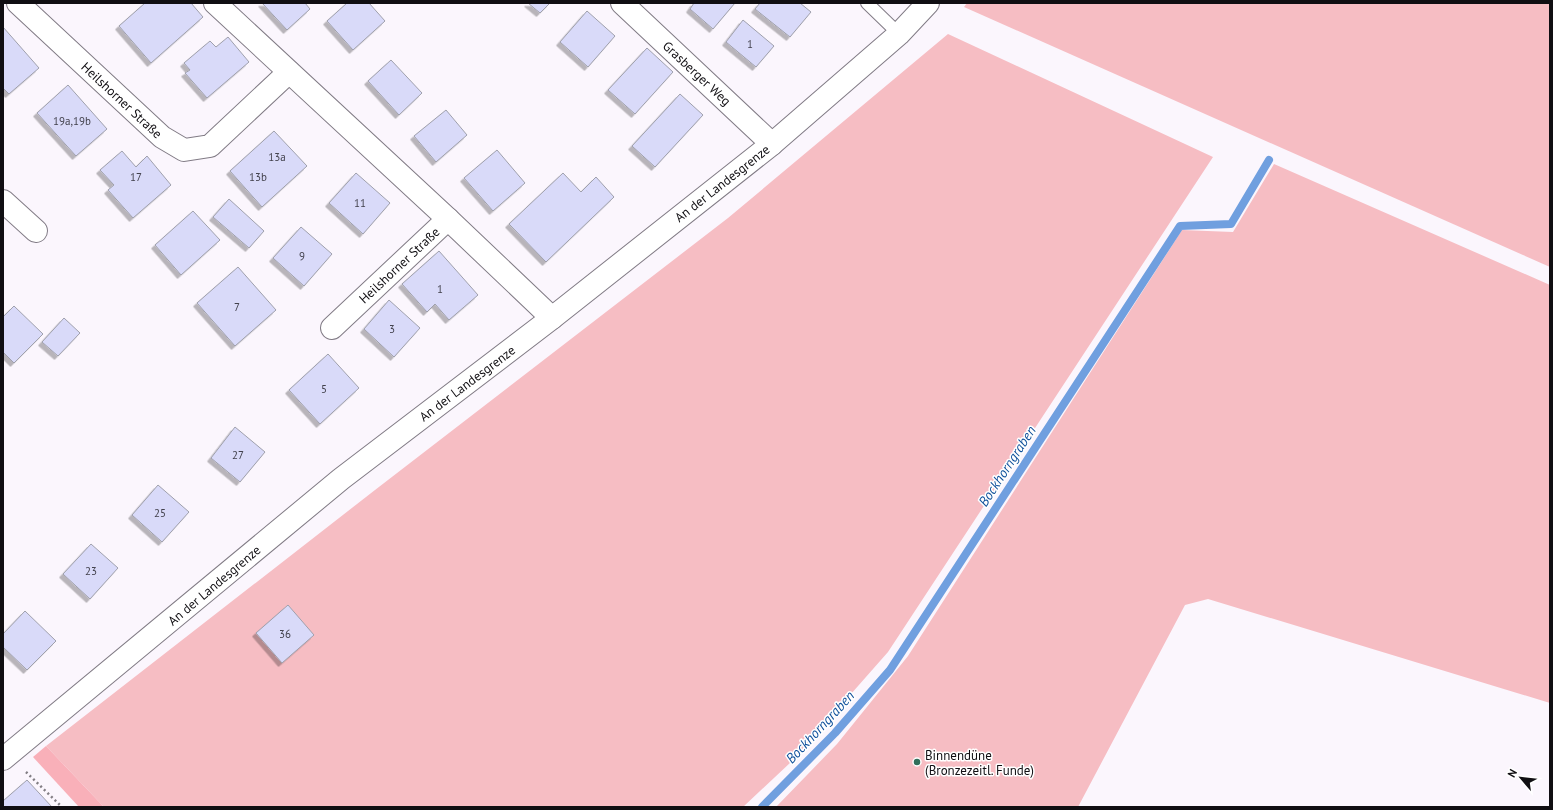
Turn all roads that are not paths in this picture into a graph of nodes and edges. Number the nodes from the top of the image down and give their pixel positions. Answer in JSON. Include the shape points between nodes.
{"nodes":[{"id":1,"x":18,"y":3,"type":"edge"},
{"id":2,"x":215,"y":3,"type":"edge"},
{"id":3,"x":622,"y":3,"type":"edge"},
{"id":4,"x":866,"y":3,"type":"edge"},
{"id":5,"x":928,"y":3,"type":"edge"},
{"id":6,"x":899,"y":34,"type":"junction"},
{"id":7,"x":289,"y":72,"type":"junction"},
{"id":8,"x":772,"y":144,"type":"junction"},
{"id":9,"x":3,"y":200,"type":"edge"},
{"id":10,"x":448,"y":219,"type":"junction"},
{"id":11,"x":36,"y":231,"type":"dead end"},
{"id":12,"x":552,"y":318,"type":"junction"},
{"id":13,"x":332,"y":328,"type":"dead end"},
{"id":14,"x":6,"y":757,"type":"edge"}],
"edges":[{"from":1,"to":7,"type":"street","name":"Heilshorner Straße","via":[[162,137],[184,150],[210,146]]},
{"from":2,"to":7,"type":"street","name":"Heilshorner Straße"},
{"from":3,"to":8,"type":"street","name":"Grasberger Weg"},
{"from":4,"to":6,"type":"lane"},
{"from":5,"to":6,"type":"street","name":"An der Landesgrenze"},
{"from":6,"to":8,"type":"street","name":"An der Landesgrenze"},
{"from":7,"to":10,"type":"street","name":"Heilshorner Straße"},
{"from":8,"to":12,"type":"street","name":"An der Landesgrenze"},
{"from":9,"to":11,"type":"street"},
{"from":10,"to":12,"type":"street","name":"Heilshorner Straße"},
{"from":10,"to":13,"type":"street","name":"Heilshorner Straße"},
{"from":12,"to":14,"type":"street","name":"An der Landesgrenze","via":[[341,479]]}]}
